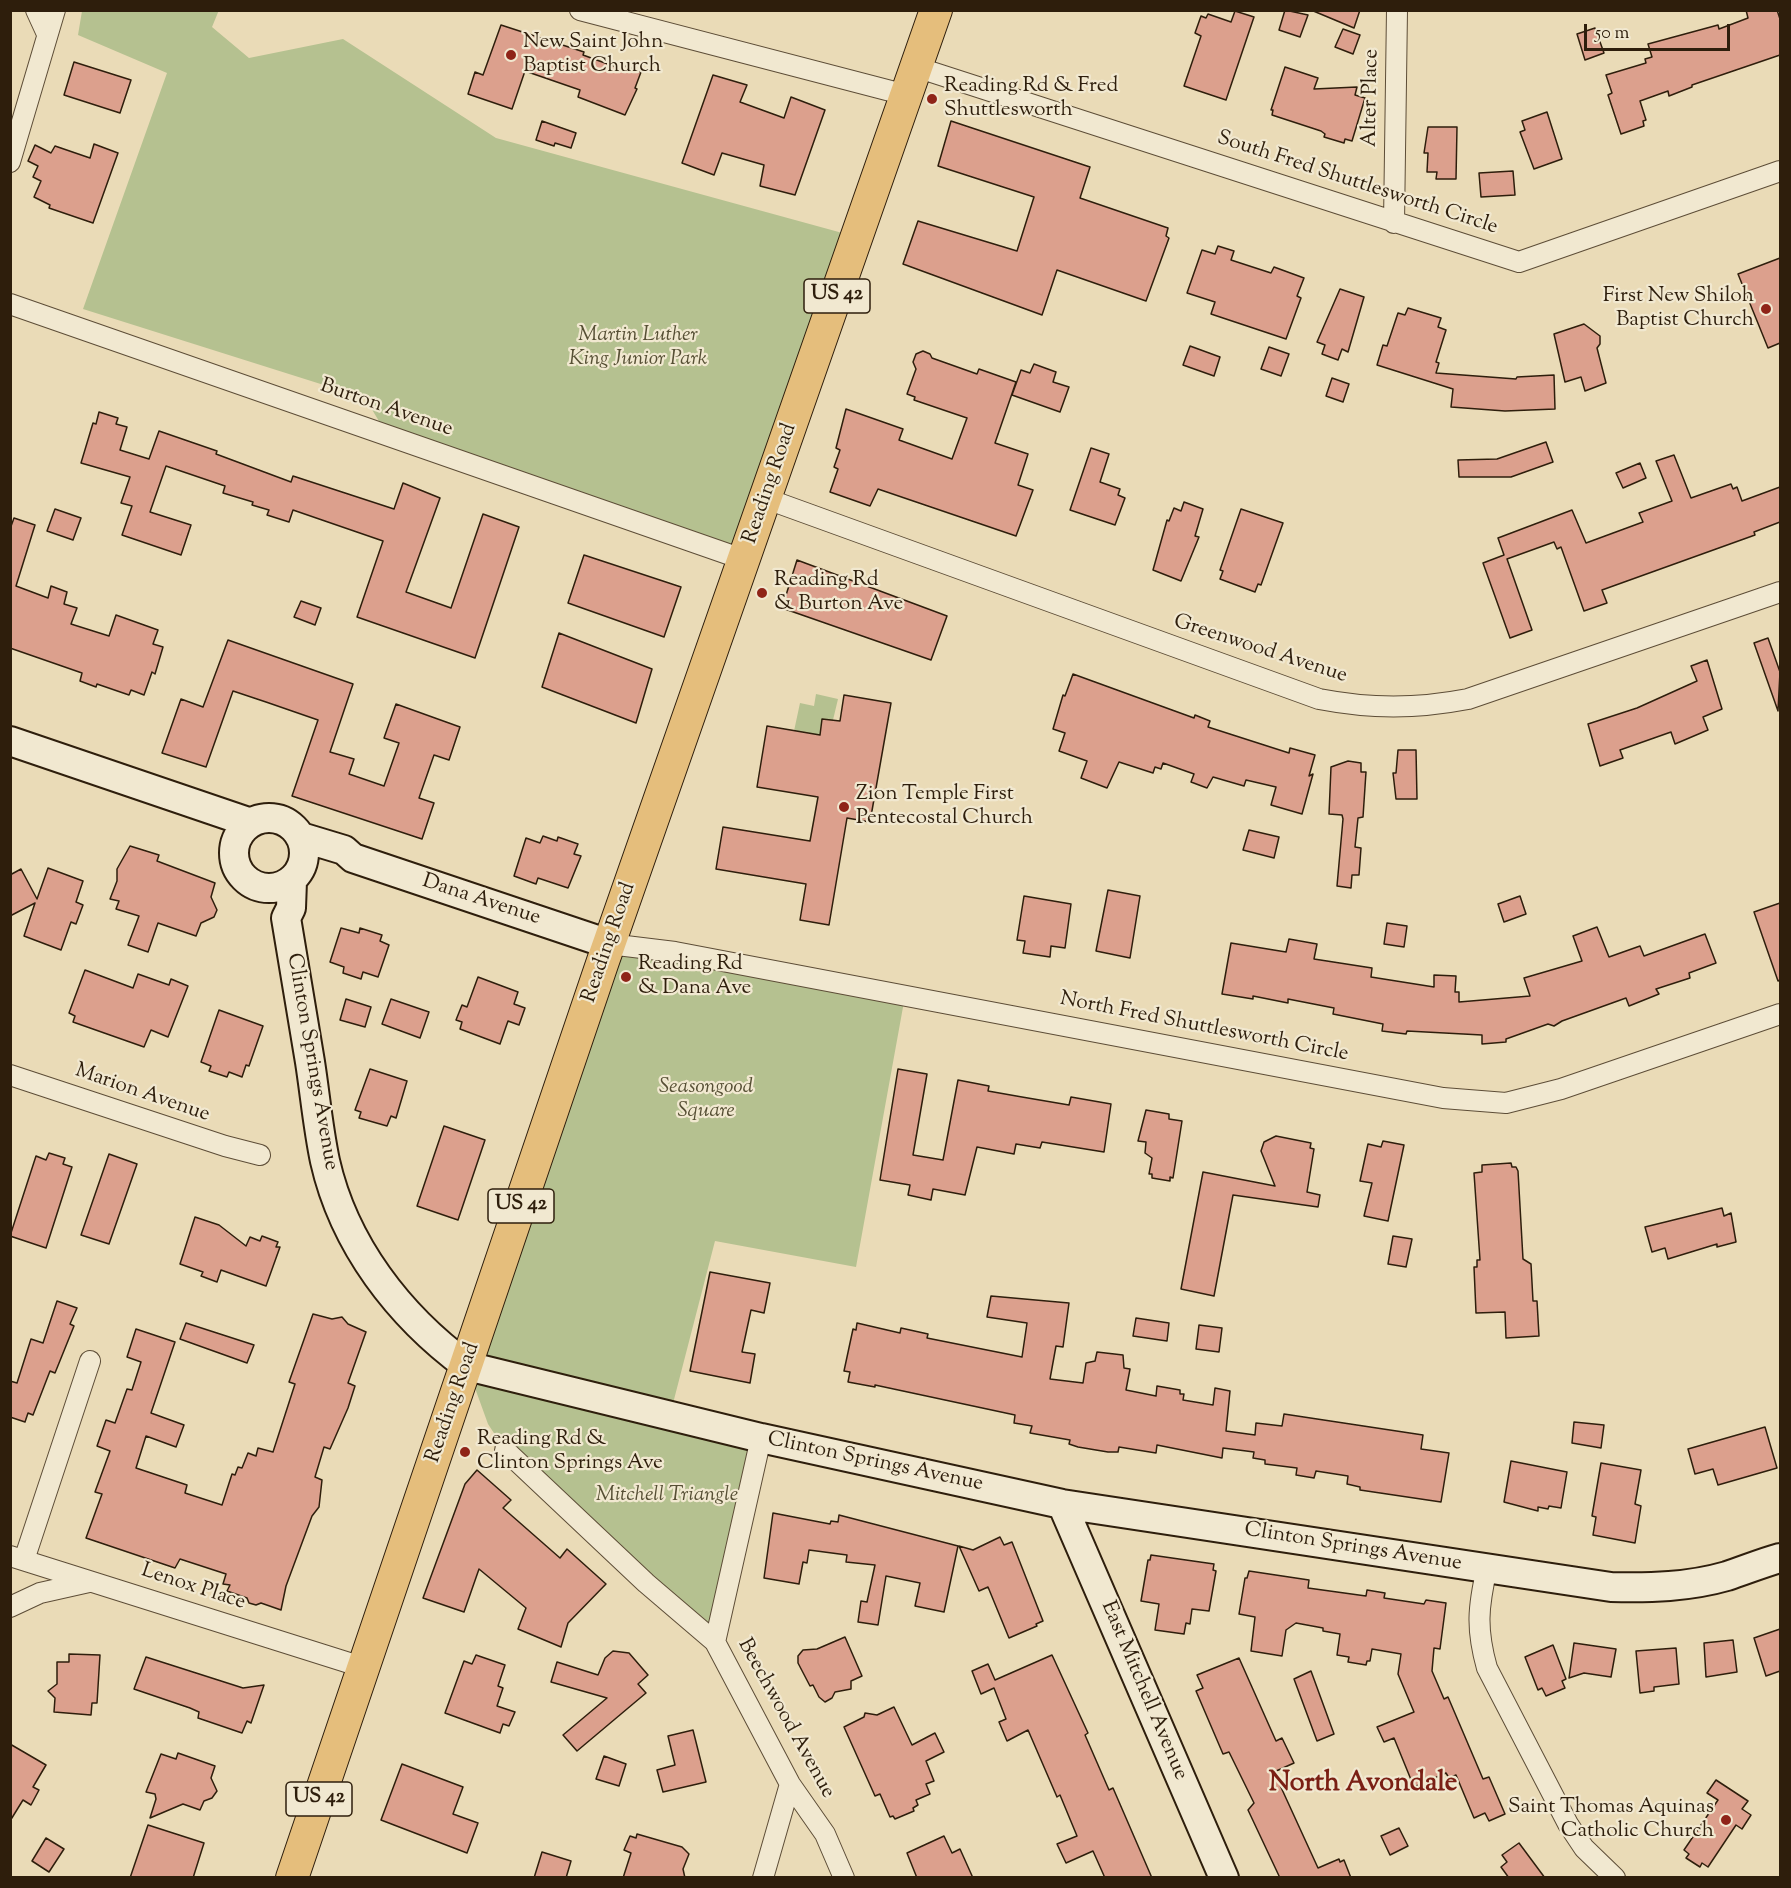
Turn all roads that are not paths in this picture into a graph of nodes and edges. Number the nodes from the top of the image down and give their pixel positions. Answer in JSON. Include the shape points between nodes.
{"nodes":[{"id":1,"x":36,"y":10,"type":"edge"},
{"id":2,"x":55,"y":10,"type":"edge"},
{"id":3,"x":580,"y":10,"type":"edge"},
{"id":4,"x":936,"y":10,"type":"edge"},
{"id":5,"x":1397,"y":10,"type":"edge"},
{"id":6,"x":47,"y":34,"type":"junction"},
{"id":7,"x":911,"y":81,"type":"junction"},
{"id":8,"x":10,"y":162,"type":"edge"},
{"id":9,"x":1780,"y":171,"type":"edge"},
{"id":10,"x":1394,"y":223,"type":"junction"},
{"id":11,"x":10,"y":304,"type":"edge"},
{"id":12,"x":766,"y":499,"type":"junction"},
{"id":13,"x":745,"y":560,"type":"junction"},
{"id":14,"x":1780,"y":592,"type":"edge"},
{"id":15,"x":10,"y":741,"type":"edge"},
{"id":16,"x":208,"y":808,"type":"junction"},
{"id":17,"x":251,"y":823,"type":"junction"},
{"id":18,"x":301,"y":837,"type":"junction"},
{"id":19,"x":234,"y":848,"type":"junction"},
{"id":20,"x":353,"y":858,"type":"junction"},
{"id":21,"x":297,"y":874,"type":"junction"},
{"id":22,"x":264,"y":888,"type":"junction"},
{"id":23,"x":286,"y":918,"type":"junction"},
{"id":24,"x":609,"y":944,"type":"junction"},
{"id":25,"x":1780,"y":1014,"type":"edge"},
{"id":26,"x":10,"y":1075,"type":"edge"},
{"id":27,"x":260,"y":1155,"type":"dead end"},
{"id":28,"x":90,"y":1361,"type":"dead end"},
{"id":29,"x":467,"y":1366,"type":"junction"},
{"id":30,"x":761,"y":1438,"type":"junction"},
{"id":31,"x":505,"y":1450,"type":"dead end"},
{"id":32,"x":1062,"y":1504,"type":"junction"},
{"id":33,"x":17,"y":1558,"type":"edge"},
{"id":34,"x":1780,"y":1558,"type":"edge"},
{"id":35,"x":1487,"y":1568,"type":"junction"},
{"id":36,"x":92,"y":1581,"type":"junction"},
{"id":37,"x":10,"y":1607,"type":"edge"},
{"id":38,"x":715,"y":1642,"type":"junction"},
{"id":39,"x":362,"y":1667,"type":"junction"},
{"id":40,"x":790,"y":1784,"type":"junction"},
{"id":41,"x":292,"y":1878,"type":"edge"},
{"id":42,"x":763,"y":1878,"type":"edge"},
{"id":43,"x":844,"y":1878,"type":"edge"},
{"id":44,"x":1224,"y":1878,"type":"edge"},
{"id":45,"x":1614,"y":1878,"type":"edge"}],
"edges":[{"from":1,"to":6,"type":"street"},
{"from":2,"to":6,"type":"street"},
{"from":3,"to":7,"type":"street","name":"South Fred Shuttlesworth Circle"},
{"from":4,"to":7,"type":"main road","name":"Reading Road","number":"US 42"},
{"from":5,"to":10,"type":"street","name":"Alter Place"},
{"from":6,"to":8,"type":"street"},
{"from":7,"to":10,"type":"street","name":"South Fred Shuttlesworth Circle"},
{"from":7,"to":12,"type":"main road","name":"Reading Road","number":"US 42"},
{"from":9,"to":10,"type":"street","name":"South Fred Shuttlesworth Circle","via":[[1519,262]]},
{"from":11,"to":13,"type":"street","name":"Burton Avenue"},
{"from":12,"to":13,"type":"main road","name":"Reading Road","number":"US 42"},
{"from":12,"to":14,"type":"street","name":"Greenwood Avenue","via":[[1319,699],[1363,707],[1433,706],[1468,699]]},
{"from":13,"to":24,"type":"main road","name":"Reading Road","number":"US 42"},
{"from":15,"to":16,"type":"street"},
{"from":16,"to":17,"type":"street"},
{"from":16,"to":19,"type":"street"},
{"from":17,"to":18,"type":"street","via":[[274,818],[285,821]]},
{"from":17,"to":19,"type":"street","via":[[237,838]]},
{"from":18,"to":20,"type":"street","name":"Dana Avenue","via":[[344,850]]},
{"from":18,"to":21,"type":"street","via":[[304,847]]},
{"from":19,"to":22,"type":"street","via":[[234,859],[244,879]]},
{"from":20,"to":21,"type":"street","name":"Dana Avenue"},
{"from":20,"to":24,"type":"street","name":"Dana Avenue"},
{"from":21,"to":22,"type":"street","via":[[284,886]]},
{"from":21,"to":23,"type":"street","name":"Clinton Springs Avenue"},
{"from":22,"to":23,"type":"street","name":"Clinton Springs Avenue"},
{"from":23,"to":29,"type":"street","name":"Clinton Springs Avenue","via":[[325,1161],[339,1204],[359,1245],[401,1307],[432,1341]]},
{"from":24,"to":25,"type":"street","name":"North Fred Shuttlesworth Circle","via":[[686,954],[1443,1098],[1506,1102],[1561,1089]]},
{"from":24,"to":29,"type":"main road","name":"Reading Road","number":"US 42"},
{"from":26,"to":27,"type":"street","name":"Marion Avenue"},
{"from":28,"to":33,"type":"street"},
{"from":29,"to":30,"type":"street","name":"Clinton Springs Avenue"},
{"from":29,"to":39,"type":"main road","name":"Reading Road","number":"US 42"},
{"from":30,"to":32,"type":"street","name":"Clinton Springs Avenue"},
{"from":30,"to":38,"type":"street","name":"Beechwood Avenue"},
{"from":31,"to":38,"type":"street","via":[[646,1583]]},
{"from":32,"to":35,"type":"street","name":"Clinton Springs Avenue"},
{"from":32,"to":44,"type":"street","name":"East Mitchell Avenue"},
{"from":33,"to":36,"type":"street","name":"Lenox Place"},
{"from":34,"to":35,"type":"street","name":"Clinton Springs Avenue","via":[[1726,1576],[1647,1588],[1611,1587]]},
{"from":35,"to":45,"type":"street","via":[[1478,1621],[1487,1668],[1568,1824],[1584,1848]]},
{"from":36,"to":37,"type":"street","via":[[40,1593]]},
{"from":36,"to":39,"type":"street","name":"Lenox Place"},
{"from":38,"to":40,"type":"street","name":"Beechwood Avenue"},
{"from":39,"to":41,"type":"main road","name":"Reading Road","number":"US 42"},
{"from":40,"to":42,"type":"street"},
{"from":40,"to":43,"type":"street","name":"Beechwood Avenue","via":[[825,1834]]}]}
